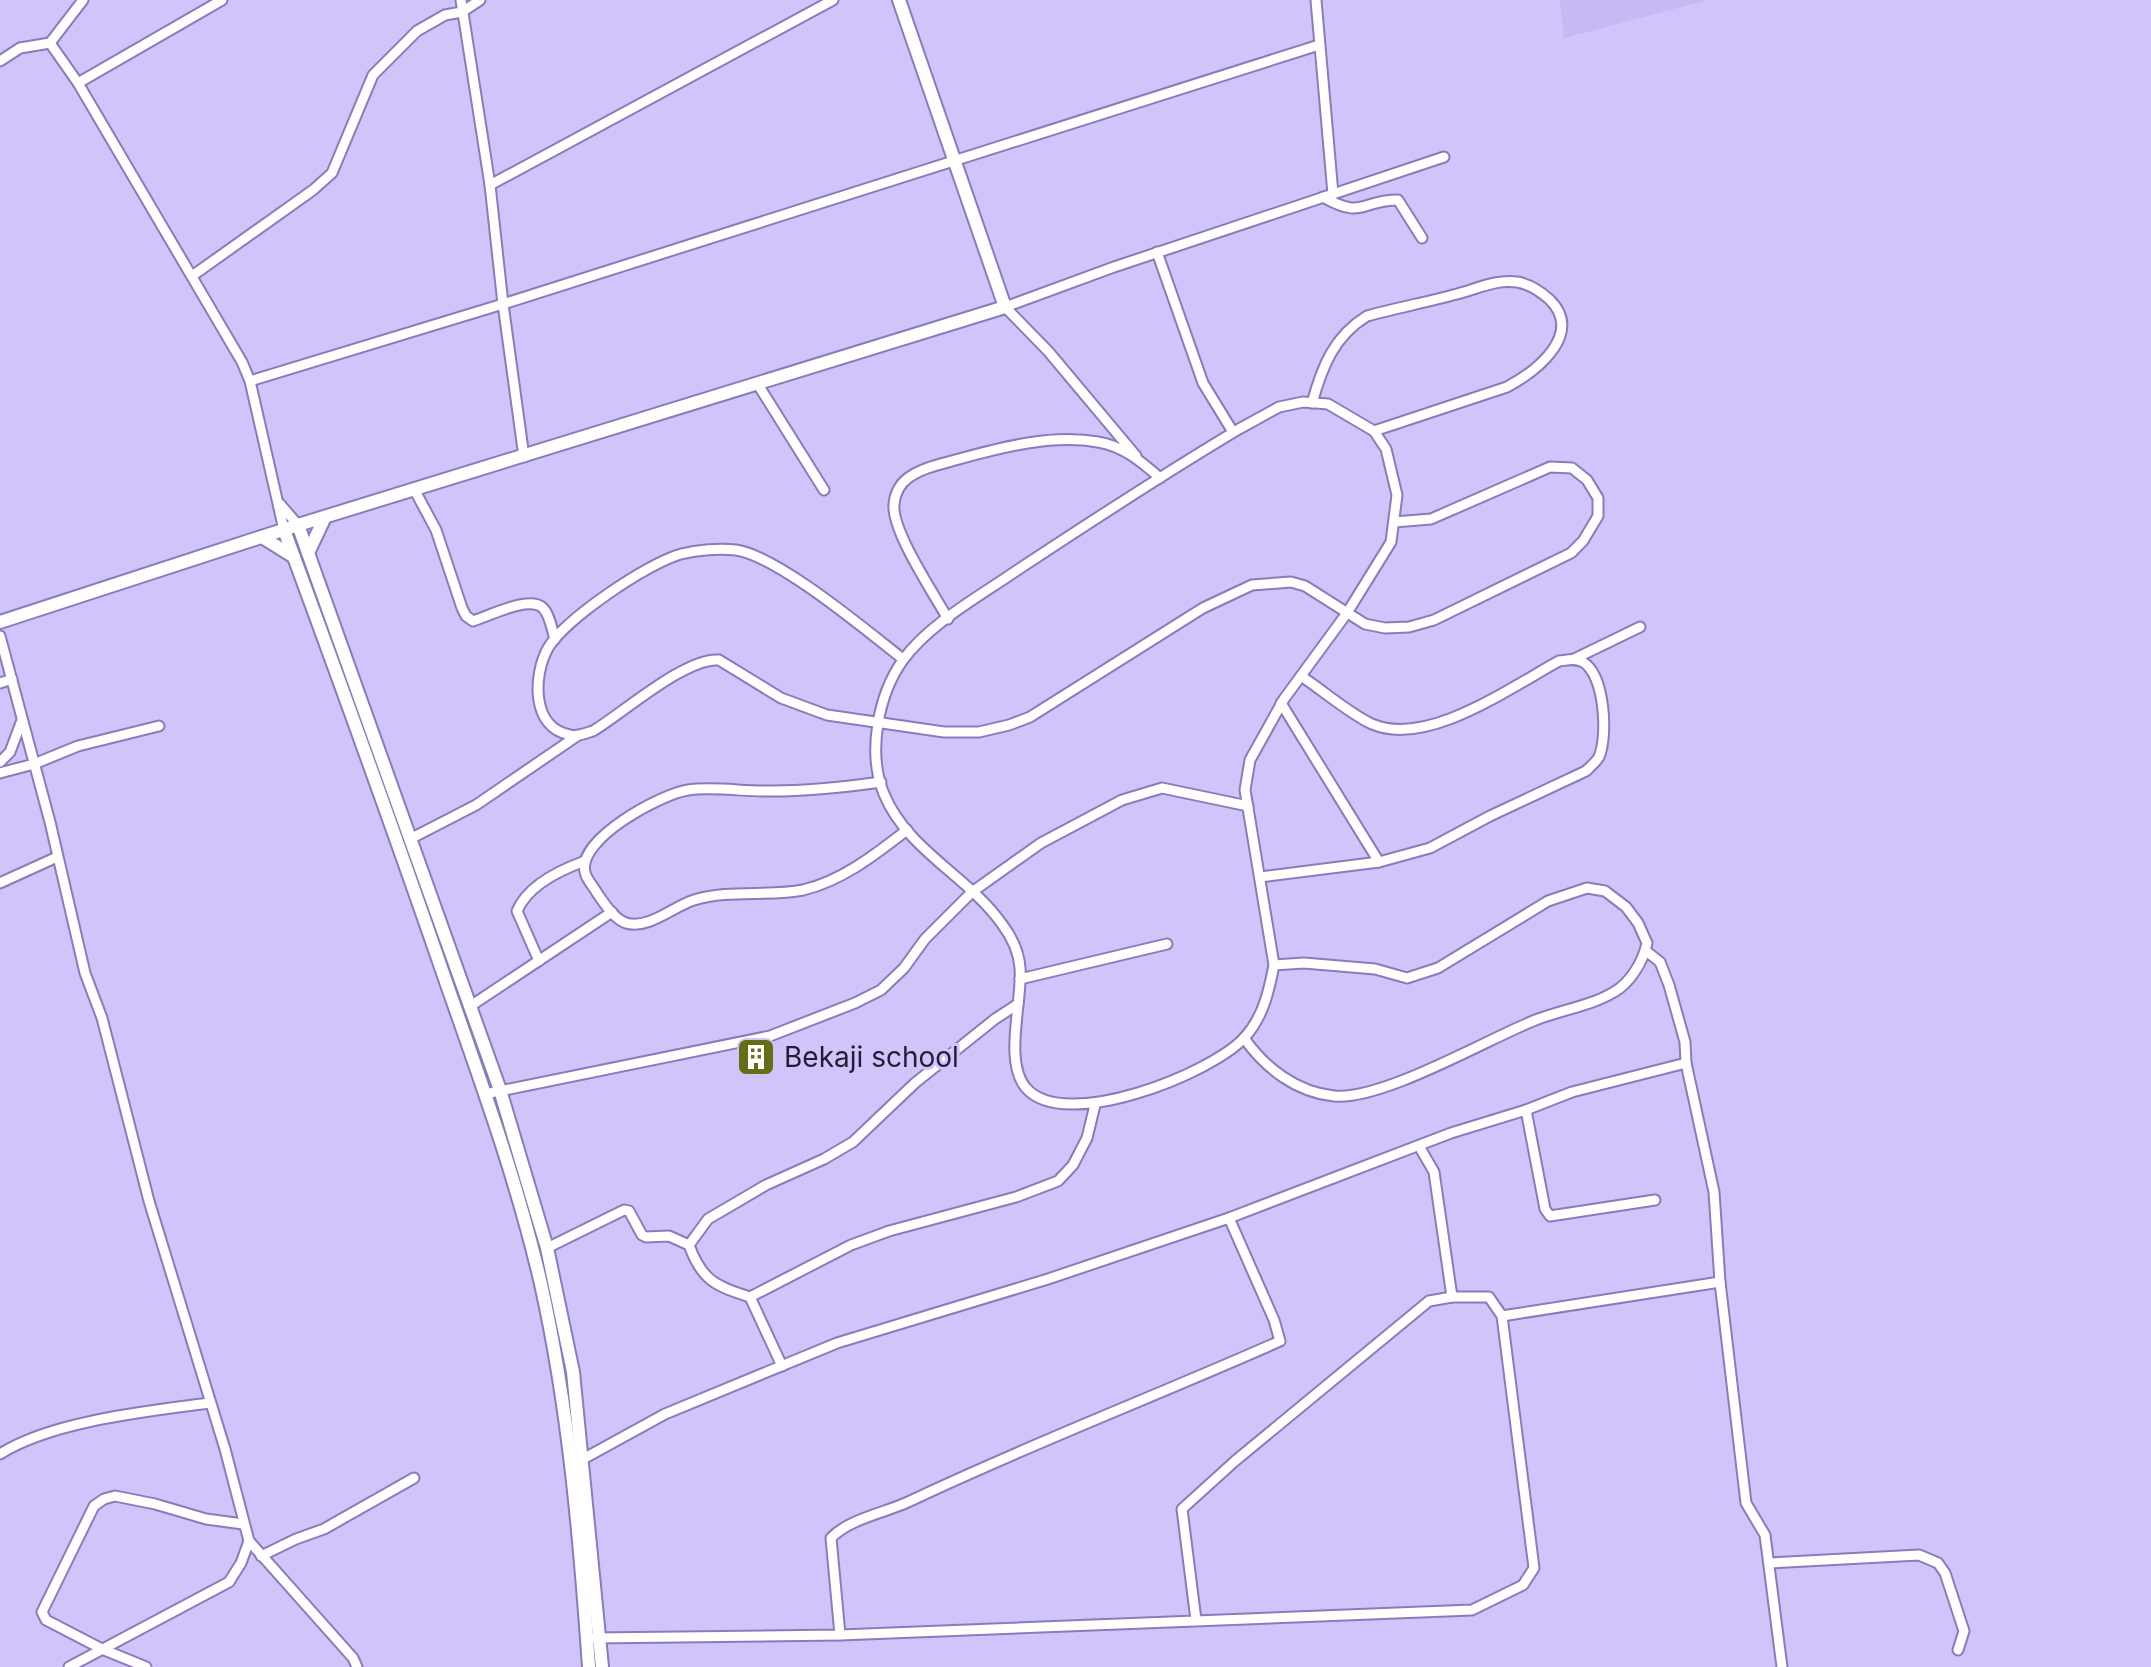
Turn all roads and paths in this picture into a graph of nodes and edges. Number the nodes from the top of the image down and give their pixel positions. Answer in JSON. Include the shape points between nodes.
{"nodes":[{"id":1,"x":83,"y":0,"type":"edge"},
{"id":2,"x":222,"y":0,"type":"edge"},
{"id":3,"x":461,"y":0,"type":"edge"},
{"id":4,"x":480,"y":0,"type":"edge"},
{"id":5,"x":833,"y":0,"type":"edge"},
{"id":6,"x":899,"y":0,"type":"edge"},
{"id":7,"x":1316,"y":0,"type":"edge"},
{"id":8,"x":462,"y":12,"type":"junction"},
{"id":9,"x":50,"y":43,"type":"junction"},
{"id":10,"x":1319,"y":45,"type":"junction"},
{"id":11,"x":0,"y":61,"type":"edge"},
{"id":12,"x":78,"y":83,"type":"junction"},
{"id":13,"x":1444,"y":157,"type":"dead end"},
{"id":14,"x":955,"y":162,"type":"junction"},
{"id":15,"x":490,"y":185,"type":"junction"},
{"id":16,"x":1333,"y":194,"type":"junction"},
{"id":17,"x":1323,"y":197,"type":"junction"},
{"id":18,"x":1422,"y":238,"type":"dead end"},
{"id":19,"x":1157,"y":252,"type":"junction"},
{"id":20,"x":192,"y":276,"type":"junction"},
{"id":21,"x":503,"y":304,"type":"junction"},
{"id":22,"x":1005,"y":307,"type":"junction"},
{"id":23,"x":250,"y":381,"type":"junction"},
{"id":24,"x":757,"y":383,"type":"junction"},
{"id":25,"x":1312,"y":403,"type":"junction"},
{"id":26,"x":1374,"y":431,"type":"junction"},
{"id":27,"x":1233,"y":432,"type":"junction"},
{"id":28,"x":1136,"y":456,"type":"junction"},
{"id":29,"x":524,"y":457,"type":"junction"},
{"id":30,"x":1160,"y":478,"type":"junction"},
{"id":31,"x":414,"y":489,"type":"junction"},
{"id":32,"x":824,"y":490,"type":"dead end"},
{"id":33,"x":278,"y":501,"type":"junction"},
{"id":34,"x":325,"y":517,"type":"junction"},
{"id":35,"x":1394,"y":522,"type":"junction"},
{"id":36,"x":298,"y":525,"type":"junction"},
{"id":37,"x":284,"y":530,"type":"junction"},
{"id":38,"x":262,"y":537,"type":"junction"},
{"id":39,"x":308,"y":553,"type":"junction"},
{"id":40,"x":294,"y":557,"type":"junction"},
{"id":41,"x":1347,"y":613,"type":"junction"},
{"id":42,"x":948,"y":619,"type":"junction"},
{"id":43,"x":0,"y":622,"type":"edge"},
{"id":44,"x":1640,"y":627,"type":"dead end"},
{"id":45,"x":0,"y":636,"type":"edge"},
{"id":46,"x":555,"y":639,"type":"junction"},
{"id":47,"x":903,"y":659,"type":"junction"},
{"id":48,"x":1574,"y":659,"type":"junction"},
{"id":49,"x":1301,"y":676,"type":"junction"},
{"id":50,"x":12,"y":679,"type":"junction"},
{"id":51,"x":0,"y":683,"type":"edge"},
{"id":52,"x":1281,"y":703,"type":"junction"},
{"id":53,"x":22,"y":720,"type":"junction"},
{"id":54,"x":878,"y":723,"type":"junction"},
{"id":55,"x":159,"y":726,"type":"dead end"},
{"id":56,"x":577,"y":735,"type":"junction"},
{"id":57,"x":0,"y":762,"type":"edge"},
{"id":58,"x":34,"y":764,"type":"junction"},
{"id":59,"x":379,"y":771,"type":"junction"},
{"id":60,"x":0,"y":773,"type":"edge"},
{"id":61,"x":881,"y":782,"type":"junction"},
{"id":62,"x":1248,"y":806,"type":"junction"},
{"id":63,"x":907,"y":830,"type":"junction"},
{"id":64,"x":410,"y":839,"type":"junction"},
{"id":65,"x":57,"y":857,"type":"junction"},
{"id":66,"x":585,"y":861,"type":"junction"},
{"id":67,"x":1379,"y":862,"type":"junction"},
{"id":68,"x":1260,"y":877,"type":"junction"},
{"id":69,"x":0,"y":883,"type":"edge"},
{"id":70,"x":972,"y":892,"type":"junction"},
{"id":71,"x":612,"y":912,"type":"junction"},
{"id":72,"x":1167,"y":944,"type":"dead end"},
{"id":73,"x":1646,"y":951,"type":"junction"},
{"id":74,"x":539,"y":961,"type":"junction"},
{"id":75,"x":1274,"y":965,"type":"junction"},
{"id":76,"x":1020,"y":979,"type":"junction"},
{"id":77,"x":1018,"y":1004,"type":"junction"},
{"id":78,"x":469,"y":1007,"type":"junction"},
{"id":79,"x":1244,"y":1038,"type":"junction"},
{"id":80,"x":1686,"y":1063,"type":"junction"},
{"id":81,"x":500,"y":1090,"type":"junction"},
{"id":82,"x":485,"y":1094,"type":"junction"},
{"id":83,"x":1095,"y":1105,"type":"junction"},
{"id":84,"x":1526,"y":1110,"type":"junction"},
{"id":85,"x":1419,"y":1146,"type":"junction"},
{"id":86,"x":1655,"y":1200,"type":"dead end"},
{"id":87,"x":1229,"y":1218,"type":"junction"},
{"id":88,"x":689,"y":1245,"type":"junction"},
{"id":89,"x":547,"y":1248,"type":"junction"},
{"id":90,"x":1720,"y":1282,"type":"junction"},
{"id":91,"x":750,"y":1297,"type":"junction"},
{"id":92,"x":1452,"y":1297,"type":"junction"},
{"id":93,"x":1502,"y":1316,"type":"junction"},
{"id":94,"x":782,"y":1366,"type":"junction"},
{"id":95,"x":209,"y":1403,"type":"junction"},
{"id":96,"x":0,"y":1454,"type":"edge"},
{"id":97,"x":583,"y":1459,"type":"junction"},
{"id":98,"x":414,"y":1478,"type":"dead end"},
{"id":99,"x":243,"y":1524,"type":"junction"},
{"id":100,"x":249,"y":1541,"type":"junction"},
{"id":101,"x":261,"y":1556,"type":"junction"},
{"id":102,"x":1769,"y":1563,"type":"junction"},
{"id":103,"x":1196,"y":1620,"type":"junction"},
{"id":104,"x":840,"y":1635,"type":"junction"},
{"id":105,"x":594,"y":1638,"type":"junction"},
{"id":106,"x":102,"y":1649,"type":"junction"},
{"id":107,"x":1958,"y":1650,"type":"dead end"},
{"id":108,"x":69,"y":1667,"type":"edge"},
{"id":109,"x":146,"y":1667,"type":"edge"},
{"id":110,"x":357,"y":1667,"type":"edge"},
{"id":111,"x":589,"y":1667,"type":"edge"},
{"id":112,"x":602,"y":1667,"type":"edge"},
{"id":113,"x":1782,"y":1667,"type":"edge"}],
"edges":[{"from":1,"to":9,"type":"street"},
{"from":2,"to":12,"type":"street"},
{"from":3,"to":8,"type":"street"},
{"from":4,"to":8,"type":"street"},
{"from":5,"to":15,"type":"street"},
{"from":6,"to":14,"type":"main road"},
{"from":7,"to":10,"type":"street"},
{"from":8,"to":15,"type":"street"},
{"from":8,"to":20,"type":"street","via":[[417,31],[373,75],[332,173]]},
{"from":9,"to":11,"type":"street","via":[[20,48]]},
{"from":9,"to":12,"type":"street"},
{"from":10,"to":14,"type":"street"},
{"from":10,"to":16,"type":"street"},
{"from":12,"to":20,"type":"street"},
{"from":13,"to":16,"type":"street"},
{"from":14,"to":21,"type":"street"},
{"from":14,"to":22,"type":"main road"},
{"from":15,"to":21,"type":"street"},
{"from":16,"to":17,"type":"street"},
{"from":17,"to":18,"type":"street","via":[[1357,209],[1398,200]]},
{"from":17,"to":19,"type":"street"},
{"from":19,"to":22,"type":"street"},
{"from":19,"to":27,"type":"street","via":[[1203,383]]},
{"from":20,"to":23,"type":"street"},
{"from":21,"to":23,"type":"street"},
{"from":21,"to":29,"type":"street"},
{"from":22,"to":24,"type":"main road"},
{"from":22,"to":28,"type":"street"},
{"from":23,"to":33,"type":"street"},
{"from":24,"to":29,"type":"main road"},
{"from":24,"to":32,"type":"street"},
{"from":25,"to":26,"type":"street","via":[[1328,404]]},
{"from":25,"to":26,"type":"street","via":[[1321,368],[1336,344],[1367,316],[1497,282],[1519,282],[1556,306],[1563,323],[1559,341],[1526,377]]},
{"from":25,"to":27,"type":"street","via":[[1279,407]]},
{"from":26,"to":35,"type":"street","via":[[1393,469]]},
{"from":27,"to":30,"type":"street"},
{"from":28,"to":30,"type":"street"},
{"from":28,"to":42,"type":"street","via":[[1099,442],[1057,440],[1008,446],[923,469],[905,480],[893,507],[898,527]]},
{"from":29,"to":31,"type":"main road"},
{"from":30,"to":42,"type":"street"},
{"from":31,"to":34,"type":"main road"},
{"from":31,"to":46,"type":"street","via":[[436,530],[469,619],[526,603],[537,605],[547,615]]},
{"from":33,"to":36,"type":"street"},
{"from":33,"to":37,"type":"street"},
{"from":34,"to":36,"type":"main road"},
{"from":34,"to":39,"type":"main road"},
{"from":35,"to":41,"type":"street","via":[[1391,542]]},
{"from":35,"to":41,"type":"street","via":[[1431,519],[1550,467],[1572,468],[1598,498],[1598,516],[1571,553],[1434,620],[1385,628]]},
{"from":36,"to":37,"type":"main road"},
{"from":36,"to":39,"type":"main road"},
{"from":37,"to":38,"type":"main road"},
{"from":37,"to":40,"type":"main road"},
{"from":38,"to":40,"type":"main road"},
{"from":38,"to":43,"type":"main road"},
{"from":39,"to":59,"type":"main road"},
{"from":40,"to":59,"type":"main road"},
{"from":41,"to":49,"type":"street"},
{"from":41,"to":54,"type":"street","via":[[1305,586],[1252,585],[1203,608],[1009,725],[944,732]]},
{"from":42,"to":47,"type":"street"},
{"from":44,"to":48,"type":"street"},
{"from":45,"to":50,"type":"street"},
{"from":46,"to":47,"type":"street","via":[[629,581],[679,555],[736,550],[787,574]]},
{"from":46,"to":56,"type":"street","via":[[539,667],[540,707],[557,730]]},
{"from":47,"to":54,"type":"street","via":[[887,687]]},
{"from":48,"to":49,"type":"street","via":[[1559,661],[1467,713],[1398,729],[1373,724]]},
{"from":48,"to":67,"type":"street","via":[[1586,664],[1597,680],[1603,713],[1598,759],[1586,771],[1430,848]]},
{"from":49,"to":52,"type":"street"},
{"from":50,"to":51,"type":"street"},
{"from":50,"to":53,"type":"street"},
{"from":52,"to":62,"type":"street","via":[[1250,760]]},
{"from":52,"to":67,"type":"street"},
{"from":53,"to":57,"type":"street","via":[[10,752]]},
{"from":53,"to":58,"type":"street"},
{"from":54,"to":56,"type":"street","via":[[801,707],[728,663],[710,659],[679,672],[593,731]]},
{"from":54,"to":61,"type":"street"},
{"from":55,"to":58,"type":"street","via":[[78,746]]},
{"from":56,"to":64,"type":"street","via":[[476,805]]},
{"from":58,"to":60,"type":"street"},
{"from":58,"to":65,"type":"street"},
{"from":59,"to":64,"type":"main road"},
{"from":59,"to":82,"type":"main road"},
{"from":61,"to":63,"type":"street"},
{"from":61,"to":66,"type":"street","via":[[774,791],[689,789],[656,800],[618,825],[593,844]]},
{"from":62,"to":68,"type":"street"},
{"from":62,"to":70,"type":"street","via":[[1162,788],[1147,790],[1041,843]]},
{"from":63,"to":70,"type":"street"},
{"from":63,"to":71,"type":"street","via":[[838,878],[802,890],[716,895],[648,922],[627,923]]},
{"from":64,"to":78,"type":"main road"},
{"from":65,"to":69,"type":"street"},
{"from":65,"to":95,"type":"street","via":[[85,973]]},
{"from":66,"to":71,"type":"street","via":[[585,872]]},
{"from":66,"to":74,"type":"street","via":[[552,876],[519,906]]},
{"from":67,"to":68,"type":"street"},
{"from":68,"to":75,"type":"street"},
{"from":70,"to":76,"type":"street","via":[[1001,922],[1017,949]]},
{"from":70,"to":81,"type":"street","via":[[881,990],[823,1018],[770,1036]]},
{"from":71,"to":74,"type":"street"},
{"from":72,"to":76,"type":"street"},
{"from":73,"to":75,"type":"street","via":[[1646,938],[1626,907],[1605,891],[1587,888],[1548,901],[1438,968],[1407,978],[1375,969]]},
{"from":73,"to":79,"type":"street","via":[[1631,979],[1614,992],[1354,1096],[1334,1096],[1285,1079],[1258,1058]]},
{"from":73,"to":80,"type":"street","via":[[1660,962],[1669,985]]},
{"from":74,"to":78,"type":"street"},
{"from":75,"to":79,"type":"street","via":[[1258,1018]]},
{"from":76,"to":77,"type":"street"},
{"from":77,"to":83,"type":"street","via":[[1015,1044],[1027,1089],[1048,1100]]},
{"from":77,"to":88,"type":"street","via":[[915,1083],[853,1142],[708,1219]]},
{"from":78,"to":81,"type":"main road"},
{"from":79,"to":83,"type":"street","via":[[1199,1070]]},
{"from":80,"to":84,"type":"street","via":[[1572,1092]]},
{"from":80,"to":90,"type":"street","via":[[1714,1192]]},
{"from":81,"to":82,"type":"street"},
{"from":81,"to":89,"type":"main road"},
{"from":82,"to":105,"type":"main road","via":[[541,1283],[559,1376]]},
{"from":83,"to":91,"type":"street","via":[[1087,1138],[1058,1181],[851,1245]]},
{"from":84,"to":85,"type":"street"},
{"from":84,"to":86,"type":"street","via":[[1550,1216]]},
{"from":85,"to":87,"type":"street"},
{"from":85,"to":92,"type":"street","via":[[1434,1172]]},
{"from":87,"to":94,"type":"street","via":[[837,1343]]},
{"from":87,"to":104,"type":"street","via":[[1280,1341],[839,1529],[831,1538]]},
{"from":88,"to":89,"type":"street","via":[[669,1236],[642,1235],[634,1215],[624,1210]]},
{"from":88,"to":91,"type":"street","via":[[707,1279]]},
{"from":89,"to":97,"type":"main road","via":[[573,1372]]},
{"from":90,"to":93,"type":"street"},
{"from":90,"to":102,"type":"street","via":[[1746,1503],[1765,1535]]},
{"from":91,"to":94,"type":"street"},
{"from":92,"to":93,"type":"street","via":[[1489,1297]]},
{"from":92,"to":103,"type":"street","via":[[1429,1301],[1182,1509]]},
{"from":93,"to":103,"type":"street","via":[[1534,1568],[1523,1585],[1472,1610]]},
{"from":94,"to":97,"type":"street","via":[[665,1414]]},
{"from":95,"to":96,"type":"street","via":[[88,1423]]},
{"from":95,"to":99,"type":"street"},
{"from":97,"to":105,"type":"main road"},
{"from":98,"to":101,"type":"street","via":[[324,1529]]},
{"from":99,"to":100,"type":"street"},
{"from":99,"to":106,"type":"street","via":[[115,1496],[94,1506],[42,1612],[46,1620]]},
{"from":100,"to":101,"type":"street"},
{"from":100,"to":106,"type":"street","via":[[229,1582]]},
{"from":101,"to":110,"type":"street"},
{"from":102,"to":107,"type":"street","via":[[1919,1555],[1938,1563],[1964,1631]]},
{"from":102,"to":113,"type":"street"},
{"from":103,"to":104,"type":"street"},
{"from":104,"to":105,"type":"street"},
{"from":105,"to":111,"type":"main road"},
{"from":105,"to":112,"type":"main road"},
{"from":106,"to":108,"type":"street"},
{"from":106,"to":109,"type":"street"}]}
